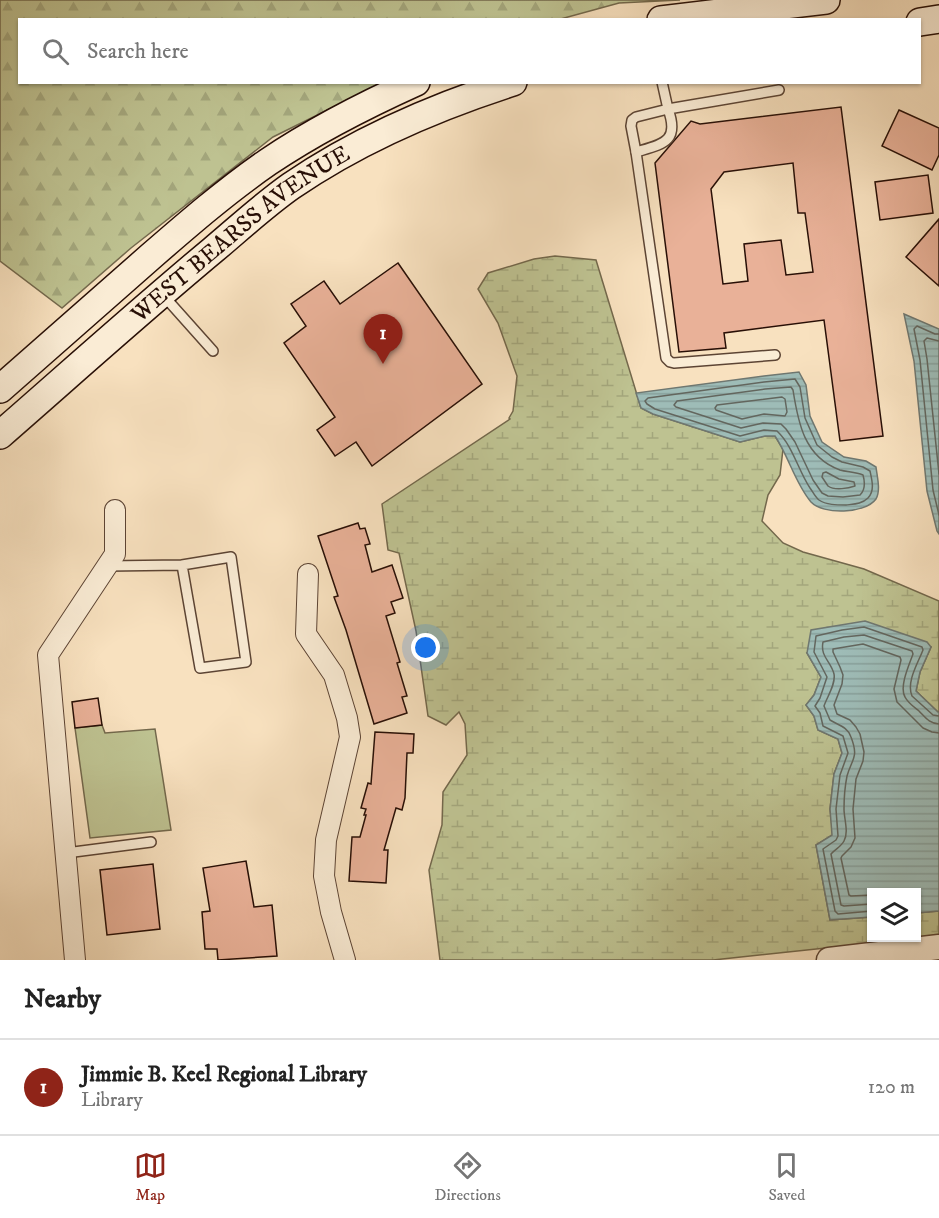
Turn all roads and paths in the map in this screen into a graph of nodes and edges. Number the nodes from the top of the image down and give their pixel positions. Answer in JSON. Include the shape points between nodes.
{"nodes":[{"id":1,"x":826,"y":0,"type":"edge"},
{"id":2,"x":678,"y":18,"type":"edge"},
{"id":3,"x":939,"y":19,"type":"edge"},
{"id":4,"x":921,"y":22,"type":"edge"},
{"id":5,"x":412,"y":84,"type":"edge"},
{"id":6,"x":507,"y":84,"type":"edge"},
{"id":7,"x":662,"y":84,"type":"edge"},
{"id":8,"x":779,"y":90,"type":"dead end"},
{"id":9,"x":668,"y":109,"type":"junction"},
{"id":10,"x":636,"y":152,"type":"junction"},
{"id":11,"x":269,"y":162,"type":"junction"},
{"id":12,"x":161,"y":293,"type":"junction"},
{"id":13,"x":213,"y":351,"type":"dead end"},
{"id":14,"x":775,"y":355,"type":"dead end"},
{"id":15,"x":0,"y":389,"type":"edge"},
{"id":16,"x":0,"y":435,"type":"edge"},
{"id":17,"x":115,"y":510,"type":"dead end"},
{"id":18,"x":182,"y":565,"type":"junction"},
{"id":19,"x":107,"y":566,"type":"junction"},
{"id":20,"x":308,"y":574,"type":"dead end"},
{"id":21,"x":151,"y":842,"type":"dead end"},
{"id":22,"x":66,"y":853,"type":"junction"},
{"id":23,"x":939,"y":947,"type":"edge"},
{"id":24,"x":75,"y":960,"type":"edge"},
{"id":25,"x":345,"y":960,"type":"edge"},
{"id":26,"x":829,"y":960,"type":"edge"}],
"edges":[{"from":1,"to":2,"type":"main road"},
{"from":3,"to":4,"type":"main road"},
{"from":5,"to":11,"type":"main road","name":"WEST BEARSS AVENUE","via":[[350,114]]},
{"from":6,"to":12,"type":"main road","name":"WEST BEARSS AVENUE","via":[[428,113],[321,167],[289,188]]},
{"from":7,"to":9,"type":"lane"},
{"from":8,"to":9,"type":"lane"},
{"from":9,"to":10,"type":"lane","via":[[673,123],[670,136],[657,147]]},
{"from":9,"to":10,"type":"lane","via":[[632,120]]},
{"from":10,"to":14,"type":"lane","via":[[666,358],[674,363]]},
{"from":11,"to":12,"type":"main road","via":[[256,184],[165,260]]},
{"from":11,"to":15,"type":"main road","name":"WEST BEARSS AVENUE","via":[[205,209]]},
{"from":12,"to":13,"type":"lane"},
{"from":12,"to":16,"type":"main road","name":"WEST BEARSS AVENUE"},
{"from":17,"to":19,"type":"street","via":[[115,555]]},
{"from":18,"to":18,"type":"lane","via":[[200,668],[246,663],[231,557]]},
{"from":18,"to":19,"type":"lane"},
{"from":19,"to":22,"type":"street","via":[[48,655]]},
{"from":20,"to":25,"type":"street","via":[[306,633],[334,675],[350,737],[326,840],[324,876]]},
{"from":21,"to":22,"type":"lane"},
{"from":22,"to":24,"type":"street"},
{"from":23,"to":26,"type":"street"}]}
